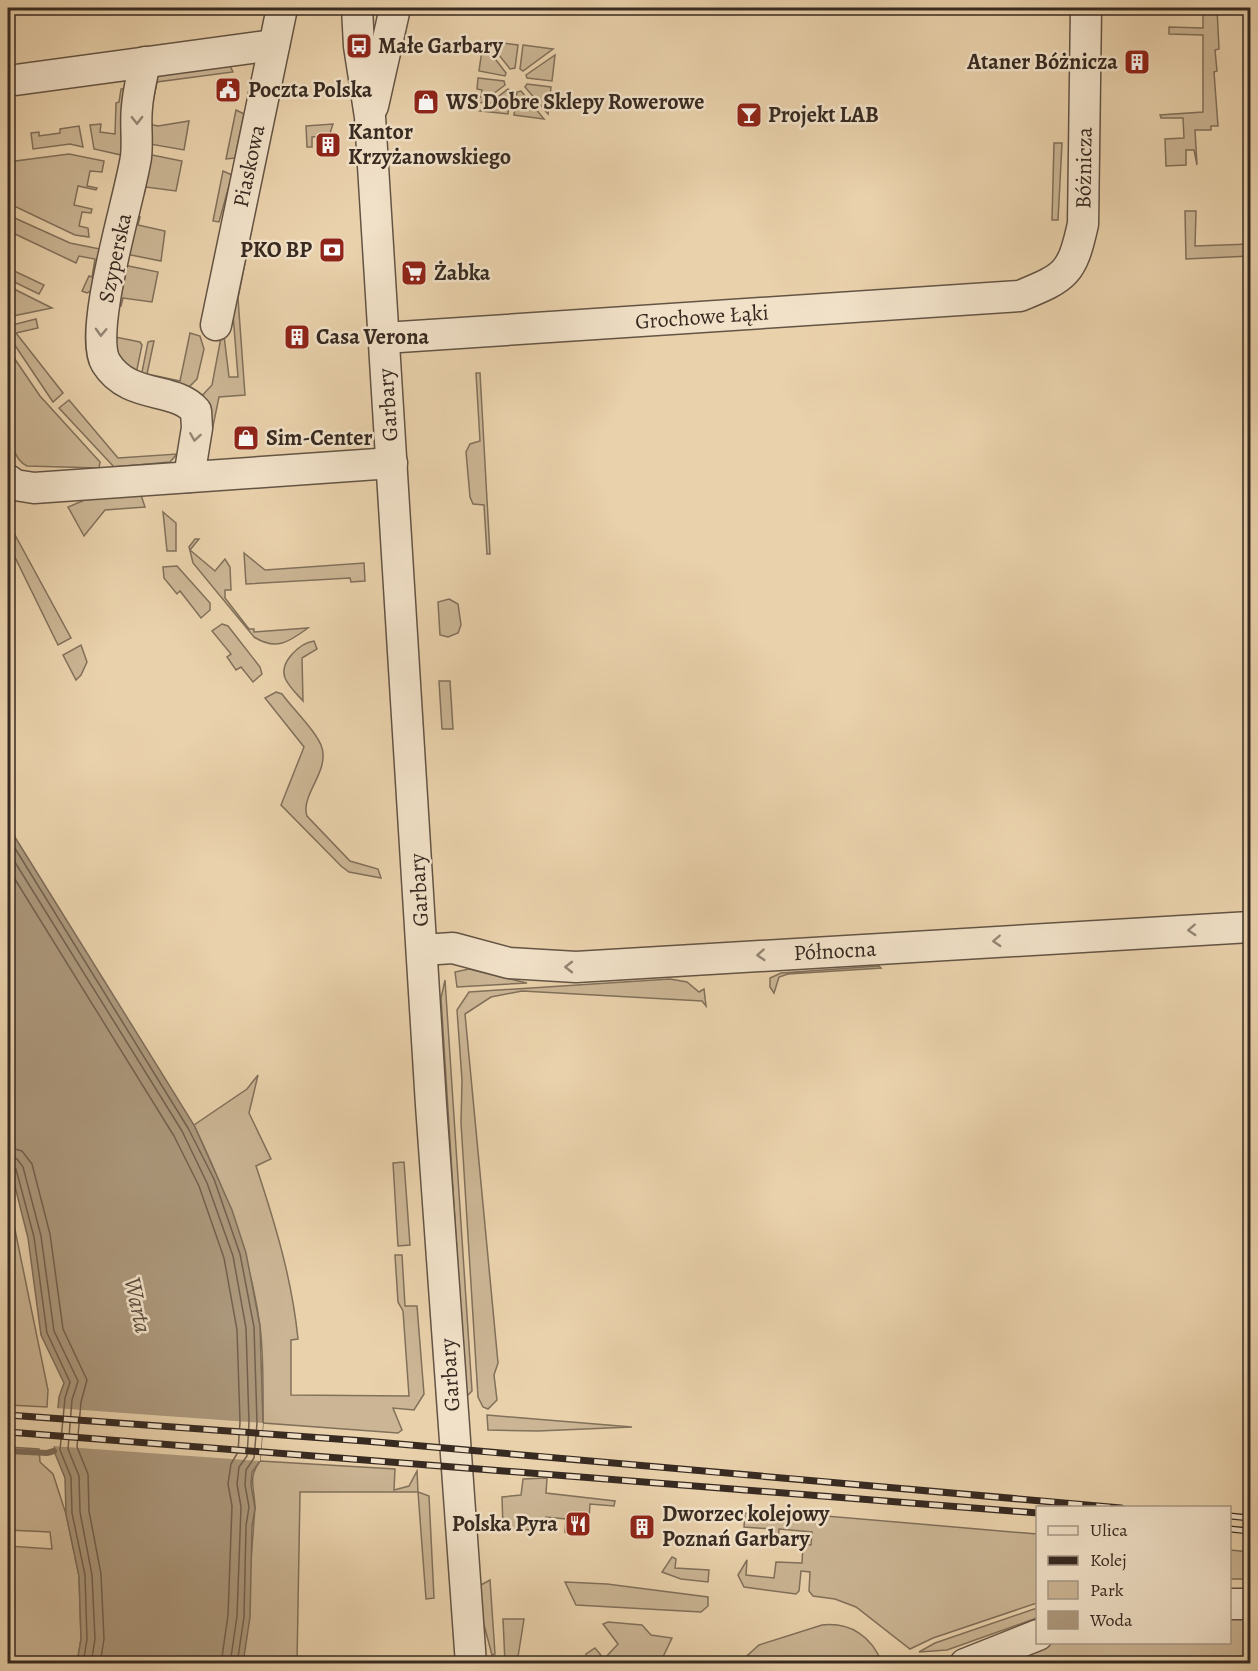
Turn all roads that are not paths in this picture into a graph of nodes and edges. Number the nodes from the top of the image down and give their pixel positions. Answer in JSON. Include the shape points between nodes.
{"nodes":[{"id":1,"x":282,"y":8,"type":"edge"},
{"id":2,"x":357,"y":8,"type":"edge"},
{"id":3,"x":395,"y":8,"type":"edge"},
{"id":4,"x":1086,"y":8,"type":"edge"},
{"id":5,"x":274,"y":45,"type":"junction"},
{"id":6,"x":145,"y":62,"type":"junction"},
{"id":7,"x":8,"y":81,"type":"edge"},
{"id":8,"x":370,"y":117,"type":"junction"},
{"id":9,"x":1020,"y":296,"type":"joint"},
{"id":10,"x":216,"y":325,"type":"dead end"},
{"id":11,"x":384,"y":338,"type":"junction"},
{"id":12,"x":392,"y":462,"type":"junction"},
{"id":13,"x":189,"y":477,"type":"junction"},
{"id":14,"x":8,"y":480,"type":"edge"},
{"id":15,"x":1251,"y":927,"type":"edge"},
{"id":16,"x":422,"y":950,"type":"junction"},
{"id":17,"x":1231,"y":1604,"type":"edge"},
{"id":18,"x":1251,"y":1604,"type":"edge"},
{"id":19,"x":1036,"y":1636,"type":"edge"},
{"id":20,"x":471,"y":1664,"type":"edge"},
{"id":21,"x":965,"y":1664,"type":"edge"}],
"edges":[{"from":1,"to":5,"type":"street","name":"Piaskowa"},
{"from":2,"to":8,"type":"street","name":"Garbary"},
{"from":3,"to":8,"type":"street","name":"Garbary"},
{"from":4,"to":9,"type":"street","name":"Bóżnicza","via":[[1083,224],[1076,258],[1055,282]]},
{"from":5,"to":6,"type":"street"},
{"from":5,"to":10,"type":"street","name":"Piaskowa"},
{"from":6,"to":7,"type":"street"},
{"from":6,"to":13,"type":"street","name":"Szyperska","one_way":true,"via":[[137,108],[135,159],[101,322],[102,353],[112,371],[130,385],[186,401],[196,411]]},
{"from":8,"to":11,"type":"street","name":"Garbary"},
{"from":9,"to":11,"type":"street","name":"Grochowe Łąki"},
{"from":11,"to":12,"type":"street","name":"Garbary"},
{"from":12,"to":13,"type":"street"},
{"from":12,"to":16,"type":"street","name":"Garbary"},
{"from":13,"to":14,"type":"street","via":[[34,488]]},
{"from":15,"to":16,"type":"street","name":"Północna","one_way":true,"via":[[576,967],[509,963],[453,948]]},
{"from":16,"to":20,"type":"street","name":"Garbary"},
{"from":17,"to":18,"type":"street"},
{"from":19,"to":21,"type":"street"}]}
